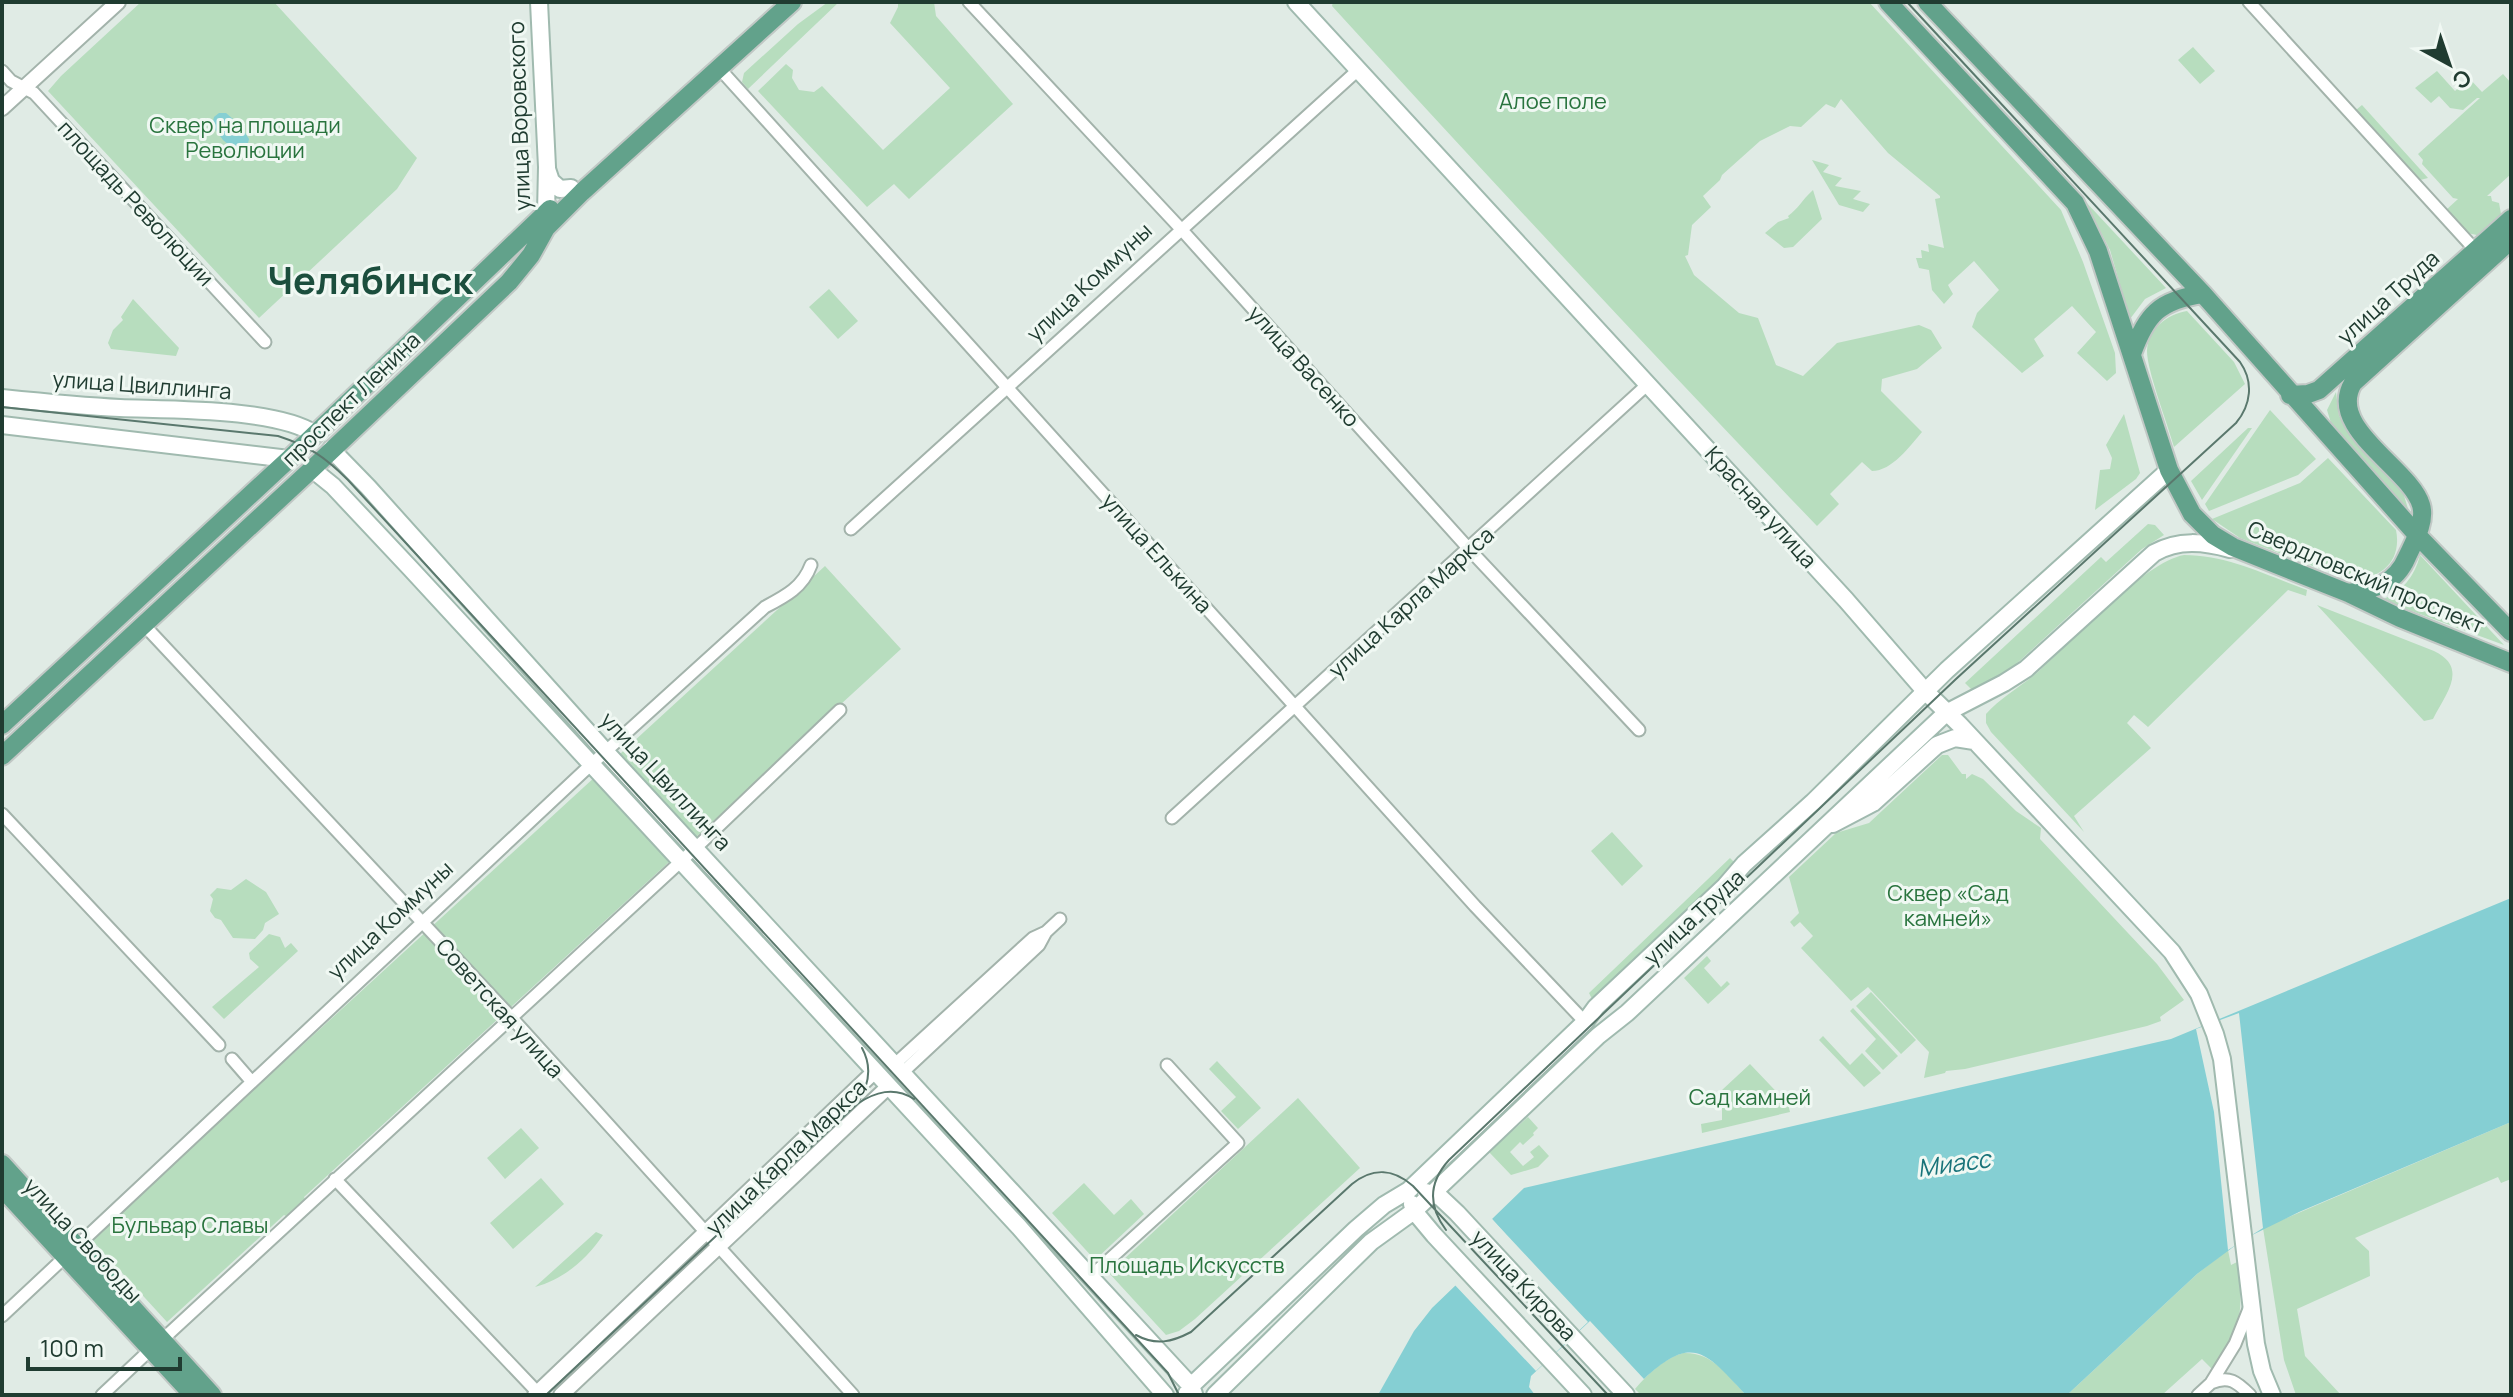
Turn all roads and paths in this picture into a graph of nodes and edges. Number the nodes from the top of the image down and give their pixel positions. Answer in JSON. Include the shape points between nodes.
{"nodes":[{"id":1,"x":118,"y":2,"type":"edge"},
{"id":2,"x":539,"y":2,"type":"edge"},
{"id":3,"x":779,"y":2,"type":"edge"},
{"id":4,"x":792,"y":2,"type":"edge"},
{"id":5,"x":969,"y":2,"type":"edge"},
{"id":6,"x":1296,"y":2,"type":"edge"},
{"id":7,"x":1888,"y":2,"type":"edge"},
{"id":8,"x":1927,"y":2,"type":"edge"},
{"id":9,"x":2249,"y":2,"type":"edge"},
{"id":10,"x":719,"y":68,"type":"junction"},
{"id":11,"x":1358,"y":70,"type":"junction"},
{"id":12,"x":2,"y":71,"type":"edge"},
{"id":13,"x":24,"y":88,"type":"junction"},
{"id":14,"x":2,"y":108,"type":"edge"},
{"id":15,"x":547,"y":167,"type":"junction"},
{"id":16,"x":571,"y":188,"type":"junction"},
{"id":17,"x":2511,"y":219,"type":"edge"},
{"id":18,"x":546,"y":221,"type":"junction"},
{"id":19,"x":1181,"y":229,"type":"junction"},
{"id":20,"x":2511,"y":240,"type":"edge"},
{"id":21,"x":2481,"y":256,"type":"junction"},
{"id":22,"x":2203,"y":294,"type":"junction"},
{"id":23,"x":265,"y":342,"type":"dead end"},
{"id":24,"x":2132,"y":354,"type":"junction"},
{"id":25,"x":1648,"y":384,"type":"junction"},
{"id":26,"x":1008,"y":388,"type":"junction"},
{"id":27,"x":2290,"y":395,"type":"junction"},
{"id":28,"x":2,"y":398,"type":"edge"},
{"id":29,"x":2,"y":425,"type":"edge"},
{"id":30,"x":315,"y":434,"type":"junction"},
{"id":31,"x":331,"y":449,"type":"junction"},
{"id":32,"x":289,"y":459,"type":"junction"},
{"id":33,"x":312,"y":469,"type":"junction"},
{"id":34,"x":2169,"y":470,"type":"junction"},
{"id":35,"x":851,"y":529,"type":"dead end"},
{"id":36,"x":2418,"y":536,"type":"junction"},
{"id":37,"x":1469,"y":549,"type":"junction"},
{"id":38,"x":2240,"y":551,"type":"junction"},
{"id":39,"x":811,"y":565,"type":"dead end"},
{"id":40,"x":2348,"y":593,"type":"junction"},
{"id":41,"x":144,"y":625,"type":"junction"},
{"id":42,"x":2511,"y":632,"type":"edge"},
{"id":43,"x":2511,"y":663,"type":"edge"},
{"id":44,"x":2004,"y":683,"type":"junction"},
{"id":45,"x":1925,"y":691,"type":"junction"},
{"id":46,"x":1295,"y":707,"type":"junction"},
{"id":47,"x":840,"y":710,"type":"dead end"},
{"id":48,"x":1946,"y":713,"type":"junction"},
{"id":49,"x":2,"y":725,"type":"edge"},
{"id":50,"x":1639,"y":730,"type":"dead end"},
{"id":51,"x":1974,"y":741,"type":"junction"},
{"id":52,"x":605,"y":751,"type":"junction"},
{"id":53,"x":2,"y":756,"type":"edge"},
{"id":54,"x":591,"y":764,"type":"junction"},
{"id":55,"x":2,"y":814,"type":"edge"},
{"id":56,"x":1172,"y":818,"type":"dead end"},
{"id":57,"x":1821,"y":830,"type":"junction"},
{"id":58,"x":695,"y":848,"type":"junction"},
{"id":59,"x":681,"y":861,"type":"junction"},
{"id":60,"x":1060,"y":919,"type":"dead end"},
{"id":61,"x":422,"y":922,"type":"junction"},
{"id":62,"x":511,"y":1017,"type":"junction"},
{"id":63,"x":1585,"y":1022,"type":"junction"},
{"id":64,"x":1598,"y":1036,"type":"junction"},
{"id":65,"x":219,"y":1045,"type":"dead end"},
{"id":66,"x":232,"y":1059,"type":"dead end"},
{"id":67,"x":1167,"y":1065,"type":"dead end"},
{"id":68,"x":899,"y":1068,"type":"junction"},
{"id":69,"x":875,"y":1071,"type":"junction"},
{"id":70,"x":252,"y":1082,"type":"junction"},
{"id":71,"x":889,"y":1086,"type":"junction"},
{"id":72,"x":2,"y":1164,"type":"edge"},
{"id":73,"x":335,"y":1179,"type":"junction"},
{"id":74,"x":2,"y":1188,"type":"edge"},
{"id":75,"x":1411,"y":1188,"type":"junction"},
{"id":76,"x":1432,"y":1194,"type":"junction"},
{"id":77,"x":1414,"y":1211,"type":"junction"},
{"id":78,"x":705,"y":1235,"type":"junction"},
{"id":79,"x":719,"y":1249,"type":"junction"},
{"id":80,"x":72,"y":1251,"type":"junction"},
{"id":81,"x":1090,"y":1277,"type":"junction"},
{"id":82,"x":2251,"y":1305,"type":"junction"},
{"id":83,"x":2,"y":1316,"type":"edge"},
{"id":84,"x":157,"y":1344,"type":"junction"},
{"id":85,"x":2211,"y":1383,"type":"junction"},
{"id":86,"x":1191,"y":1392,"type":"edge"},
{"id":87,"x":538,"y":1394,"type":"edge"},
{"id":88,"x":102,"y":1395,"type":"edge"},
{"id":89,"x":193,"y":1395,"type":"edge"},
{"id":90,"x":212,"y":1395,"type":"edge"},
{"id":91,"x":561,"y":1395,"type":"edge"},
{"id":92,"x":853,"y":1395,"type":"edge"},
{"id":93,"x":1165,"y":1395,"type":"edge"},
{"id":94,"x":1215,"y":1395,"type":"edge"},
{"id":95,"x":1583,"y":1395,"type":"edge"},
{"id":96,"x":1626,"y":1395,"type":"edge"},
{"id":97,"x":2198,"y":1395,"type":"edge"},
{"id":98,"x":2250,"y":1395,"type":"edge"},
{"id":99,"x":2272,"y":1395,"type":"edge"}],
"edges":[{"from":1,"to":13,"type":"street"},
{"from":2,"to":15,"type":"main road","name":"улица Воровского"},
{"from":3,"to":16,"type":"main road","name":"проспект Ленина"},
{"from":4,"to":10,"type":"main road","name":"проспект Ленина"},
{"from":5,"to":19,"type":"street","name":"улица Васенко"},
{"from":6,"to":11,"type":"main road","name":"Красная улица"},
{"from":7,"to":24,"type":"main road","name":"Свердловский проспект","via":[[2075,203],[2093,236]]},
{"from":8,"to":22,"type":"main road","name":"Свердловский проспект"},
{"from":9,"to":21,"type":"street"},
{"from":10,"to":18,"type":"main road","name":"проспект Ленина"},
{"from":10,"to":26,"type":"street","name":"улица Елькина"},
{"from":11,"to":19,"type":"street","name":"улица Коммуны"},
{"from":11,"to":25,"type":"main road","name":"Красная улица"},
{"from":12,"to":13,"type":"street","name":"площадь Революции"},
{"from":13,"to":14,"type":"street"},
{"from":13,"to":23,"type":"street","name":"площадь Революции"},
{"from":15,"to":16,"type":"main road","via":[[560,189]]},
{"from":15,"to":18,"type":"main road","name":"улица Воровского"},
{"from":16,"to":18,"type":"main road","name":"проспект Ленина"},
{"from":17,"to":21,"type":"main road","name":"улица Труда"},
{"from":18,"to":30,"type":"main road","name":"проспект Ленина"},
{"from":18,"to":31,"type":"main road","name":"проспект Ленина","via":[[531,255],[509,282]]},
{"from":19,"to":26,"type":"street","name":"улица Коммуны"},
{"from":19,"to":37,"type":"street","name":"улица Васенко"},
{"from":20,"to":21,"type":"main road","name":"улица Труда"},
{"from":21,"to":27,"type":"main road","name":"улица Труда","via":[[2319,390]]},
{"from":21,"to":36,"type":"main road","name":"улица Труда","via":[[2353,383],[2348,395],[2356,425],[2421,504]]},
{"from":22,"to":24,"type":"main road","via":[[2175,300],[2154,312]]},
{"from":22,"to":27,"type":"main road","name":"Свердловский проспект"},
{"from":24,"to":34,"type":"main road","name":"Свердловский проспект"},
{"from":25,"to":37,"type":"street","name":"улица Карла Маркса"},
{"from":25,"to":45,"type":"main road","name":"Красная улица"},
{"from":26,"to":35,"type":"street","name":"улица Коммуны"},
{"from":26,"to":46,"type":"street","name":"улица Елькина"},
{"from":27,"to":36,"type":"main road","name":"Свердловский проспект"},
{"from":28,"to":30,"type":"main road","name":"улица Цвиллинга","via":[[241,415],[285,421]]},
{"from":29,"to":32,"type":"main road","name":"улица Цвиллинга"},
{"from":30,"to":31,"type":"main road","name":"улица Цвиллинга"},
{"from":30,"to":32,"type":"main road","name":"проспект Ленина"},
{"from":31,"to":33,"type":"main road","name":"проспект Ленина"},
{"from":31,"to":52,"type":"main road","name":"улица Цвиллинга"},
{"from":32,"to":33,"type":"main road","name":"улица Цвиллинга"},
{"from":32,"to":49,"type":"main road","name":"проспект Ленина"},
{"from":33,"to":41,"type":"main road","name":"проспект Ленина"},
{"from":33,"to":54,"type":"main road","name":"улица Цвиллинга"},
{"from":34,"to":38,"type":"main road","name":"Свердловский проспект","via":[[2190,512]]},
{"from":34,"to":45,"type":"main road","name":"улица Труда"},
{"from":36,"to":40,"type":"main road","via":[[2394,579]]},
{"from":36,"to":42,"type":"main road","name":"Свердловский проспект"},
{"from":37,"to":46,"type":"street","name":"улица Карла Маркса"},
{"from":37,"to":50,"type":"street","name":"улица Васенко"},
{"from":38,"to":40,"type":"main road","name":"Свердловский проспект"},
{"from":38,"to":44,"type":"main road","name":"улица Труда","via":[[2187,543],[2154,553]]},
{"from":39,"to":52,"type":"street","name":"улица Коммуны","via":[[806,579],[765,607]]},
{"from":40,"to":43,"type":"main road","name":"Свердловский проспект"},
{"from":41,"to":53,"type":"main road","name":"проспект Ленина"},
{"from":41,"to":61,"type":"street","name":"Советская улица"},
{"from":44,"to":48,"type":"main road","name":"улица Труда"},
{"from":44,"to":51,"type":"main road","via":[[1972,712]]},
{"from":45,"to":48,"type":"main road","name":"Красная улица"},
{"from":45,"to":63,"type":"main road","name":"улица Труда"},
{"from":46,"to":56,"type":"street","name":"улица Карла Маркса"},
{"from":46,"to":63,"type":"street","name":"улица Елькина"},
{"from":47,"to":58,"type":"street"},
{"from":48,"to":51,"type":"main road","name":"Красная улица"},
{"from":48,"to":57,"type":"main road","name":"улица Труда"},
{"from":51,"to":57,"type":"main road","via":[[1955,738],[1937,745],[1873,803]]},
{"from":51,"to":82,"type":"main road","name":"Красная улица","via":[[2172,952],[2193,981],[2211,1022],[2226,1084]]},
{"from":52,"to":54,"type":"street","name":"улица Коммуны"},
{"from":52,"to":58,"type":"main road","name":"улица Цвиллинга"},
{"from":54,"to":59,"type":"main road","name":"улица Цвиллинга"},
{"from":54,"to":61,"type":"street","name":"улица Коммуны"},
{"from":55,"to":65,"type":"street"},
{"from":57,"to":64,"type":"main road","name":"улица Труда"},
{"from":58,"to":59,"type":"street"},
{"from":58,"to":68,"type":"main road","name":"улица Цвиллинга"},
{"from":59,"to":62,"type":"street"},
{"from":59,"to":69,"type":"main road","name":"улица Цвиллинга"},
{"from":60,"to":68,"type":"street","name":"улица Карла Маркса","via":[[1033,938]]},
{"from":61,"to":62,"type":"street","name":"Советская улица"},
{"from":61,"to":70,"type":"street","name":"улица Коммуны"},
{"from":62,"to":73,"type":"street"},
{"from":62,"to":78,"type":"street","name":"Советская улица"},
{"from":63,"to":64,"type":"main road","name":"улица Елькина"},
{"from":63,"to":75,"type":"main road","name":"улица Труда"},
{"from":64,"to":76,"type":"main road","name":"улица Труда"},
{"from":66,"to":70,"type":"street"},
{"from":67,"to":81,"type":"street","via":[[1238,1143]]},
{"from":68,"to":69,"type":"main road","name":"улица Карла Маркса"},
{"from":68,"to":71,"type":"main road","name":"улица Карла Маркса"},
{"from":68,"to":81,"type":"main road","name":"улица Цвиллинга"},
{"from":69,"to":71,"type":"main road","name":"улица Цвиллинга"},
{"from":69,"to":78,"type":"street","name":"улица Карла Маркса"},
{"from":70,"to":80,"type":"street","name":"улица Коммуны"},
{"from":71,"to":79,"type":"street","name":"улица Карла Маркса"},
{"from":71,"to":93,"type":"main road","name":"улица Цвиллинга"},
{"from":72,"to":80,"type":"main road","name":"улица Свободы"},
{"from":73,"to":84,"type":"street"},
{"from":73,"to":87,"type":"street"},
{"from":74,"to":80,"type":"main road","name":"улица Свободы"},
{"from":75,"to":76,"type":"main road","name":"улица Кирова"},
{"from":75,"to":77,"type":"main road","name":"улица Кирова"},
{"from":75,"to":86,"type":"main road","name":"улица Труда","via":[[1356,1229]]},
{"from":76,"to":77,"type":"main road","name":"улица Труда"},
{"from":76,"to":96,"type":"main road","name":"улица Кирова"},
{"from":77,"to":94,"type":"main road","name":"улица Труда","via":[[1371,1242]]},
{"from":77,"to":95,"type":"main road","name":"улица Кирова"},
{"from":78,"to":79,"type":"street","name":"Советская улица"},
{"from":78,"to":87,"type":"street","name":"улица Карла Маркса"},
{"from":79,"to":91,"type":"street","name":"улица Карла Маркса"},
{"from":79,"to":92,"type":"street","name":"Советская улица"},
{"from":80,"to":83,"type":"street","name":"улица Коммуны"},
{"from":80,"to":84,"type":"main road","name":"улица Свободы"},
{"from":81,"to":86,"type":"main road","name":"улица Цвиллинга"},
{"from":82,"to":85,"type":"street"},
{"from":82,"to":99,"type":"main road","name":"Красная улица","via":[[2259,1358]]},
{"from":84,"to":88,"type":"street"},
{"from":84,"to":89,"type":"main road","name":"улица Свободы"},
{"from":84,"to":90,"type":"main road","name":"улица Свободы"},
{"from":85,"to":97,"type":"street"},
{"from":85,"to":98,"type":"street","via":[[2229,1379]]}]}
